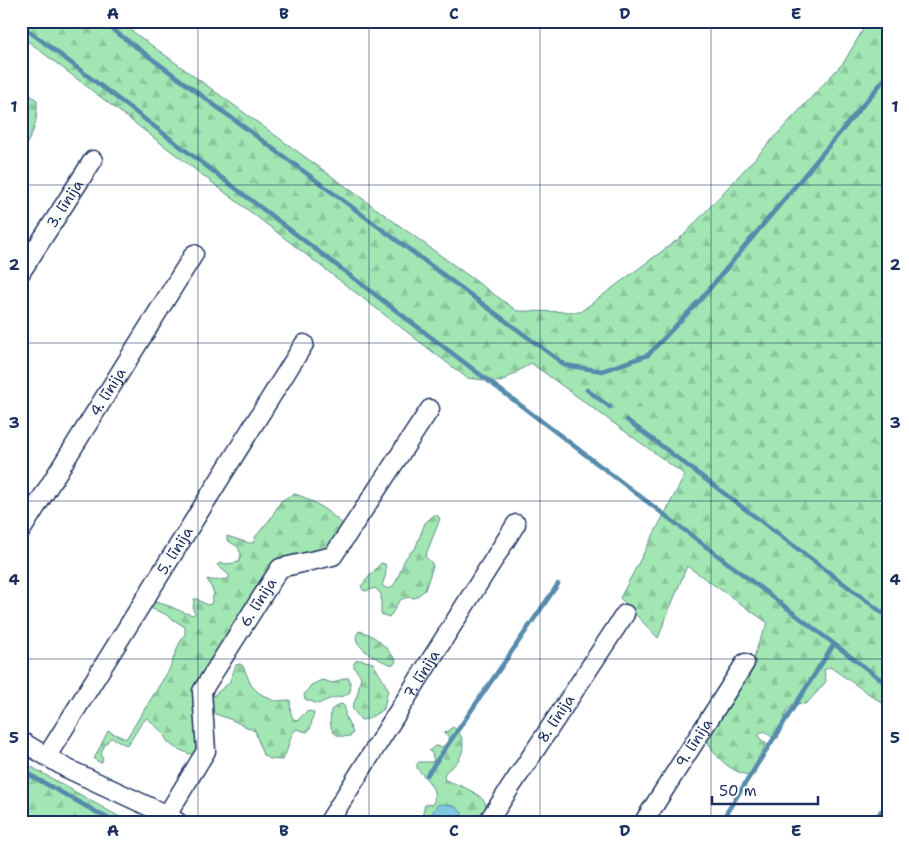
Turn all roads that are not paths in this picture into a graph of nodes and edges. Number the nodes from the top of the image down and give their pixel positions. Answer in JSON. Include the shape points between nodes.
{"nodes":[{"id":1,"x":92,"y":160,"type":"dead end"},
{"id":2,"x":194,"y":254,"type":"dead end"},
{"id":3,"x":21,"y":272,"type":"edge"},
{"id":4,"x":304,"y":344,"type":"dead end"},
{"id":5,"x":430,"y":409,"type":"dead end"},
{"id":6,"x":516,"y":524,"type":"dead end"},
{"id":7,"x":21,"y":531,"type":"edge"},
{"id":8,"x":625,"y":614,"type":"dead end"},
{"id":9,"x":745,"y":663,"type":"dead end"},
{"id":10,"x":21,"y":741,"type":"edge"},
{"id":11,"x":47,"y":756,"type":"junction"},
{"id":12,"x":173,"y":819,"type":"edge"},
{"id":13,"x":328,"y":823,"type":"edge"},
{"id":14,"x":487,"y":823,"type":"edge"},
{"id":15,"x":644,"y":823,"type":"edge"}],
"edges":[{"from":1,"to":3,"type":"street","name":"3. līnija"},
{"from":2,"to":7,"type":"street","name":"4. līnija"},
{"from":4,"to":11,"type":"street","name":"5. līnija"},
{"from":5,"to":12,"type":"street","name":"6. līnija","via":[[333,556],[280,568],[202,691],[206,750]]},
{"from":6,"to":13,"type":"street","name":"7. līnija"},
{"from":8,"to":14,"type":"street","name":"8. līnija"},
{"from":9,"to":15,"type":"street","name":"9. līnija"},
{"from":10,"to":11,"type":"street"},
{"from":11,"to":12,"type":"street"}]}
